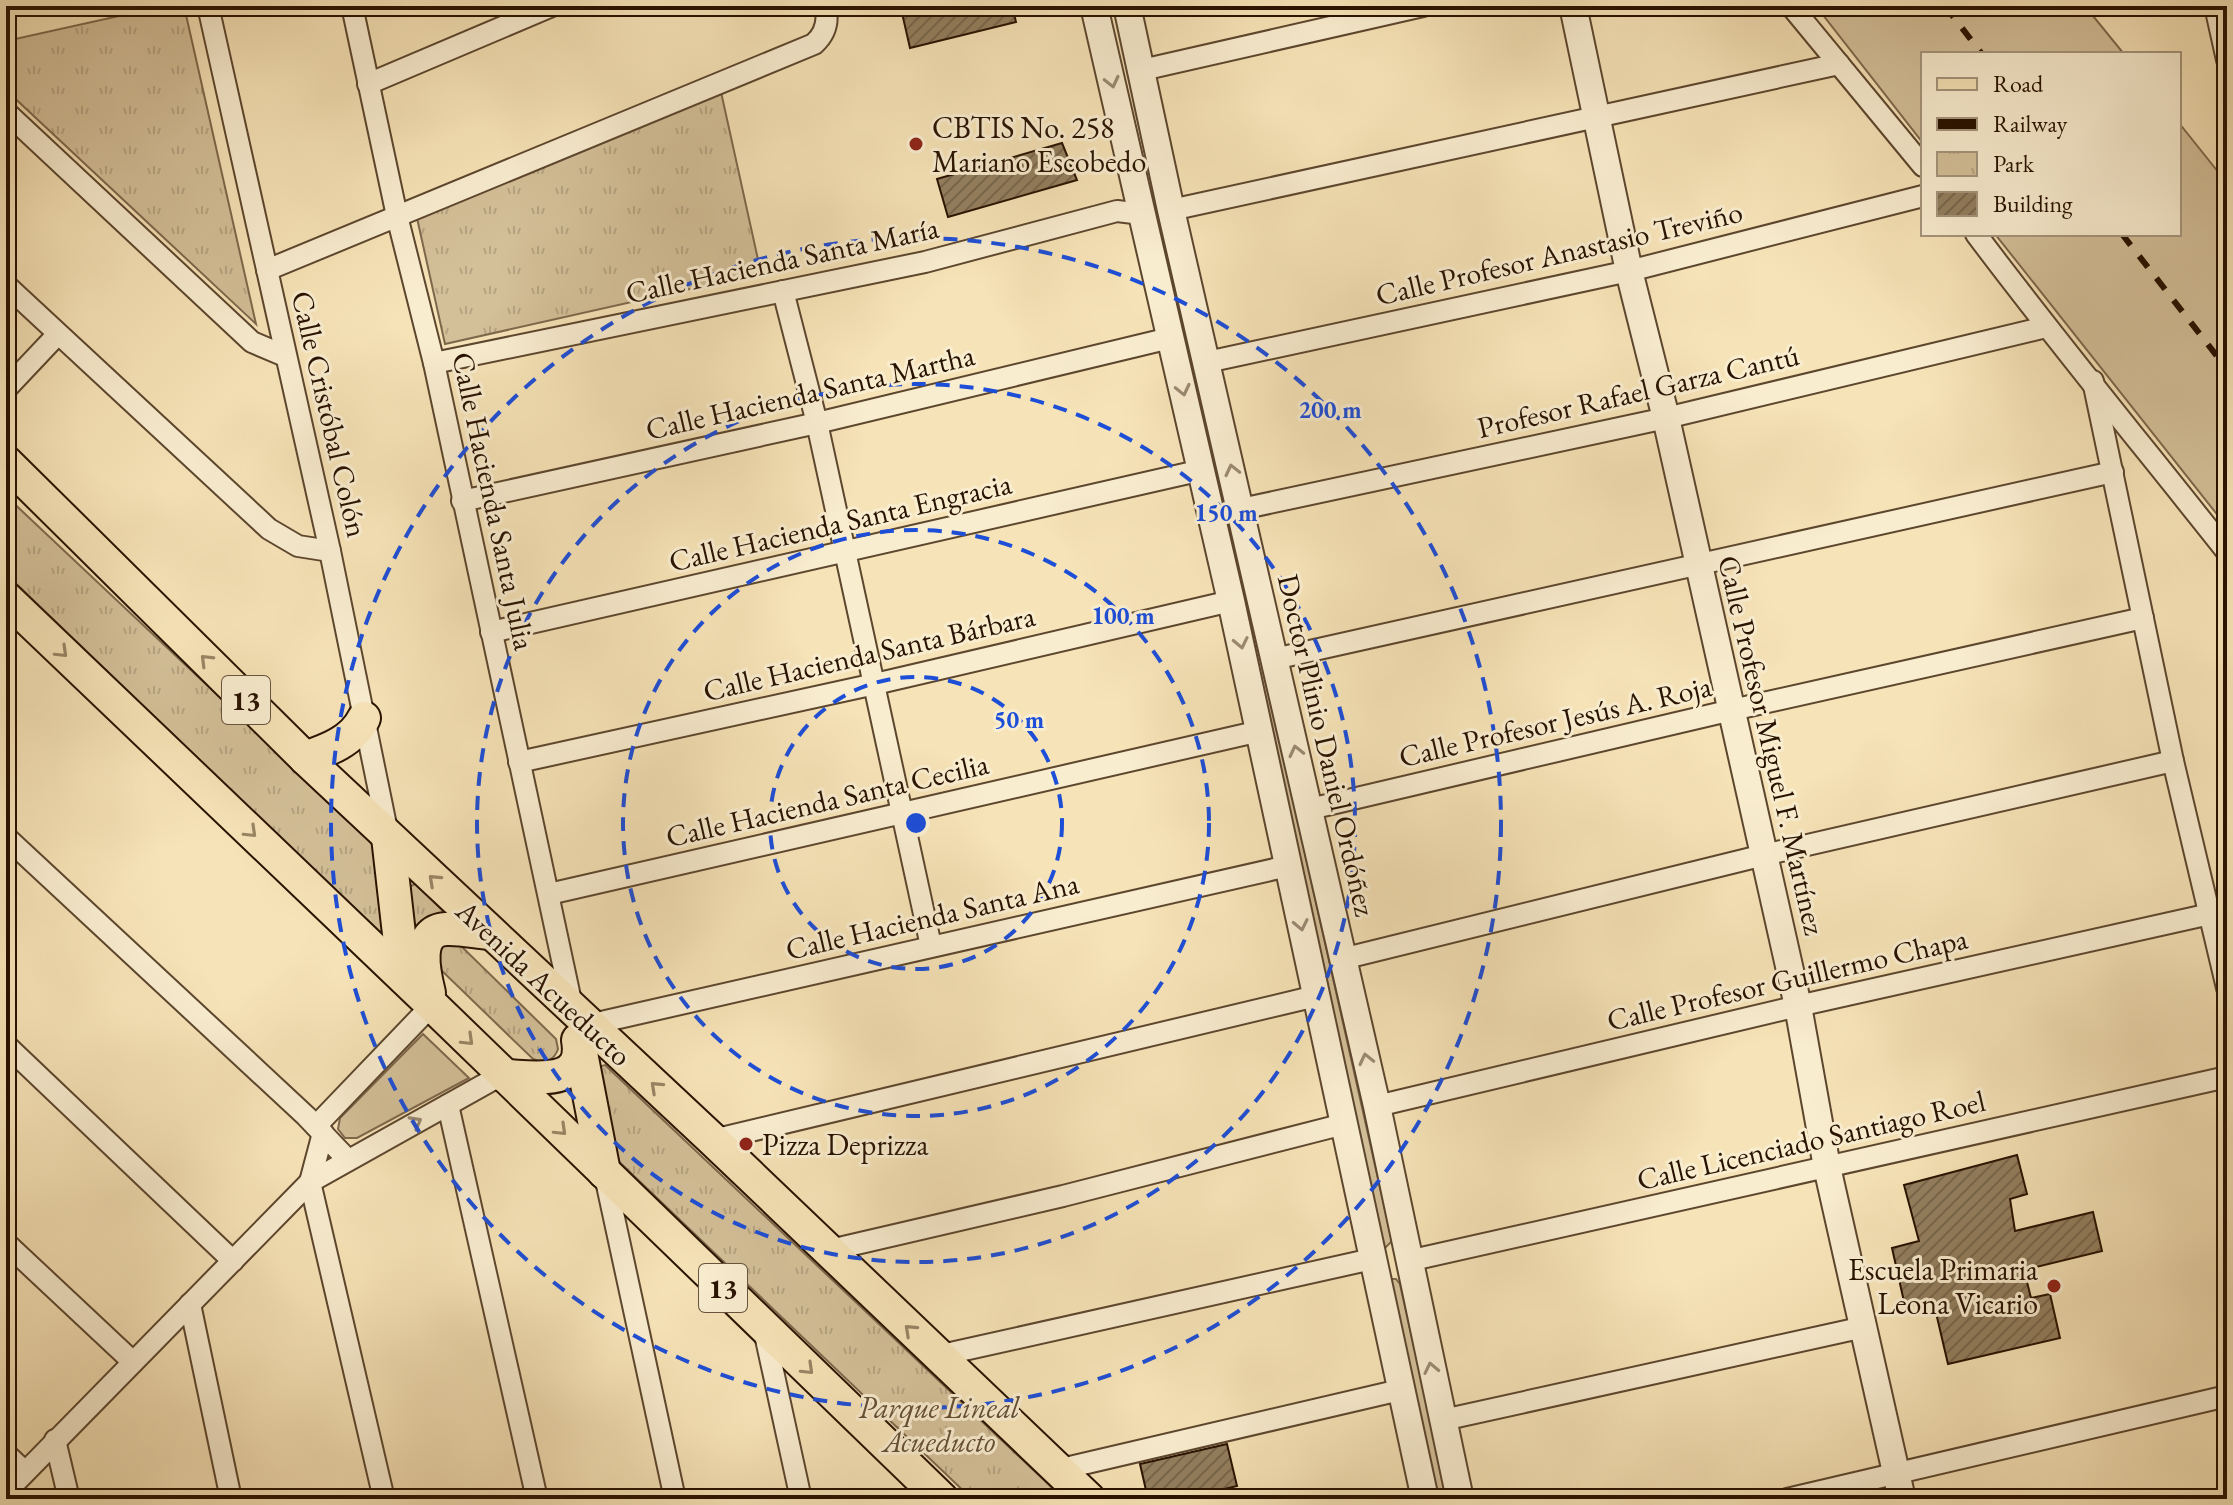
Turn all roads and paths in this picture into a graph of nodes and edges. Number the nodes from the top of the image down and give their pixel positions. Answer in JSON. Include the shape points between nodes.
{"nodes":[{"id":1,"x":208,"y":6,"type":"edge"},
{"id":2,"x":352,"y":6,"type":"edge"},
{"id":3,"x":552,"y":6,"type":"edge"},
{"id":4,"x":825,"y":6,"type":"edge"},
{"id":5,"x":1094,"y":6,"type":"edge"},
{"id":6,"x":1127,"y":6,"type":"edge"},
{"id":7,"x":1423,"y":6,"type":"edge"},
{"id":8,"x":1573,"y":6,"type":"edge"},
{"id":9,"x":1791,"y":6,"type":"edge"},
{"id":10,"x":2218,"y":7,"type":"edge"},
{"id":11,"x":2227,"y":60,"type":"edge"},
{"id":12,"x":1839,"y":64,"type":"junction"},
{"id":13,"x":1142,"y":70,"type":"junction"},
{"id":14,"x":368,"y":84,"type":"junction"},
{"id":15,"x":6,"y":112,"type":"edge"},
{"id":16,"x":1598,"y":115,"type":"junction"},
{"id":17,"x":1921,"y":164,"type":"edge"},
{"id":18,"x":1921,"y":197,"type":"edge"},
{"id":19,"x":1171,"y":210,"type":"junction"},
{"id":20,"x":1142,"y":214,"type":"junction"},
{"id":21,"x":397,"y":216,"type":"junction"},
{"id":22,"x":1978,"y":236,"type":"edge"},
{"id":23,"x":267,"y":270,"type":"junction"},
{"id":24,"x":1629,"y":271,"type":"junction"},
{"id":25,"x":6,"y":285,"type":"edge"},
{"id":26,"x":783,"y":291,"type":"junction"},
{"id":27,"x":2046,"y":327,"type":"junction"},
{"id":28,"x":57,"y":335,"type":"junction"},
{"id":29,"x":1170,"y":338,"type":"junction"},
{"id":30,"x":285,"y":356,"type":"junction"},
{"id":31,"x":1207,"y":362,"type":"junction"},
{"id":32,"x":434,"y":363,"type":"junction"},
{"id":33,"x":2093,"y":381,"type":"junction"},
{"id":34,"x":6,"y":389,"type":"edge"},
{"id":35,"x":1666,"y":418,"type":"junction"},
{"id":36,"x":817,"y":423,"type":"junction"},
{"id":37,"x":6,"y":462,"type":"edge"},
{"id":38,"x":1202,"y":470,"type":"junction"},
{"id":39,"x":2113,"y":472,"type":"junction"},
{"id":40,"x":462,"y":501,"type":"junction"},
{"id":41,"x":1241,"y":509,"type":"junction"},
{"id":42,"x":330,"y":551,"type":"junction"},
{"id":43,"x":845,"y":552,"type":"junction"},
{"id":44,"x":2227,"y":552,"type":"edge"},
{"id":45,"x":1699,"y":565,"type":"junction"},
{"id":46,"x":6,"y":598,"type":"edge"},
{"id":47,"x":1231,"y":601,"type":"junction"},
{"id":48,"x":2143,"y":618,"type":"junction"},
{"id":49,"x":491,"y":632,"type":"junction"},
{"id":50,"x":1274,"y":659,"type":"junction"},
{"id":51,"x":875,"y":684,"type":"junction"},
{"id":52,"x":1732,"y":710,"type":"junction"},
{"id":53,"x":364,"y":718,"type":"junction"},
{"id":54,"x":1260,"y":731,"type":"junction"},
{"id":55,"x":305,"y":758,"type":"junction"},
{"id":56,"x":2173,"y":761,"type":"junction"},
{"id":57,"x":519,"y":762,"type":"junction"},
{"id":58,"x":1310,"y":809,"type":"junction"},
{"id":59,"x":902,"y":814,"type":"junction"},
{"id":60,"x":6,"y":837,"type":"edge"},
{"id":61,"x":388,"y":837,"type":"junction"},
{"id":62,"x":1764,"y":855,"type":"junction"},
{"id":63,"x":1288,"y":866,"type":"junction"},
{"id":64,"x":549,"y":894,"type":"junction"},
{"id":65,"x":2210,"y":914,"type":"junction"},
{"id":66,"x":490,"y":933,"type":"junction"},
{"id":67,"x":931,"y":946,"type":"junction"},
{"id":68,"x":1342,"y":959,"type":"junction"},
{"id":69,"x":404,"y":978,"type":"junction"},
{"id":70,"x":2227,"y":988,"type":"edge"},
{"id":71,"x":1316,"y":996,"type":"junction"},
{"id":72,"x":432,"y":1005,"type":"junction"},
{"id":73,"x":1798,"y":1006,"type":"junction"},
{"id":74,"x":581,"y":1029,"type":"junction"},
{"id":75,"x":6,"y":1045,"type":"edge"},
{"id":76,"x":504,"y":1075,"type":"junction"},
{"id":77,"x":2227,"y":1077,"type":"edge"},
{"id":78,"x":448,"y":1105,"type":"junction"},
{"id":79,"x":1377,"y":1106,"type":"junction"},
{"id":80,"x":1344,"y":1124,"type":"junction"},
{"id":81,"x":319,"y":1130,"type":"junction"},
{"id":82,"x":713,"y":1140,"type":"junction"},
{"id":83,"x":348,"y":1160,"type":"junction"},
{"id":84,"x":1827,"y":1167,"type":"junction"},
{"id":85,"x":604,"y":1172,"type":"junction"},
{"id":86,"x":310,"y":1182,"type":"junction"},
{"id":87,"x":6,"y":1243,"type":"edge"},
{"id":88,"x":826,"y":1251,"type":"junction"},
{"id":89,"x":1372,"y":1259,"type":"junction"},
{"id":90,"x":233,"y":1261,"type":"junction"},
{"id":91,"x":1408,"y":1261,"type":"junction"},
{"id":92,"x":190,"y":1304,"type":"junction"},
{"id":93,"x":763,"y":1326,"type":"junction"},
{"id":94,"x":1864,"y":1327,"type":"junction"},
{"id":95,"x":937,"y":1356,"type":"junction"},
{"id":96,"x":133,"y":1362,"type":"junction"},
{"id":97,"x":1400,"y":1390,"type":"junction"},
{"id":98,"x":2227,"y":1396,"type":"edge"},
{"id":99,"x":1443,"y":1420,"type":"junction"},
{"id":100,"x":55,"y":1440,"type":"junction"},
{"id":101,"x":6,"y":1454,"type":"edge"},
{"id":102,"x":1057,"y":1470,"type":"junction"},
{"id":103,"x":25,"y":1472,"type":"junction"},
{"id":104,"x":1900,"y":1487,"type":"edge"},
{"id":105,"x":6,"y":1492,"type":"edge"},
{"id":106,"x":69,"y":1499,"type":"edge"},
{"id":107,"x":231,"y":1499,"type":"edge"},
{"id":108,"x":384,"y":1499,"type":"edge"},
{"id":109,"x":537,"y":1499,"type":"edge"},
{"id":110,"x":675,"y":1499,"type":"edge"},
{"id":111,"x":801,"y":1499,"type":"edge"},
{"id":112,"x":942,"y":1499,"type":"edge"},
{"id":113,"x":1089,"y":1499,"type":"edge"},
{"id":114,"x":1425,"y":1499,"type":"edge"},
{"id":115,"x":1460,"y":1499,"type":"edge"},
{"id":116,"x":1787,"y":1499,"type":"edge"}],
"edges":[{"from":1,"to":23,"type":"street","name":"Calle Cristóbal Colón"},
{"from":2,"to":14,"type":"street","name":"Calle Hacienda Santa Julia"},
{"from":3,"to":14,"type":"street"},
{"from":4,"to":21,"type":"street","via":[[824,32],[814,44]]},
{"from":5,"to":20,"type":"street","name":"Doctor Plinio Daniel Ordóñez","one_way":true},
{"from":6,"to":13,"type":"street","name":"Doctor Plinio Daniel Ordóñez"},
{"from":7,"to":13,"type":"street"},
{"from":8,"to":16,"type":"street","name":"Calle Profesor Miguel F. Martínez"},
{"from":9,"to":12,"type":"street"},
{"from":10,"to":11,"type":"street"},
{"from":12,"to":16,"type":"street"},
{"from":12,"to":17,"type":"street"},
{"from":13,"to":19,"type":"street","name":"Doctor Plinio Daniel Ordóñez"},
{"from":14,"to":21,"type":"street","name":"Calle Hacienda Santa Julia"},
{"from":15,"to":30,"type":"street","via":[[252,342]]},
{"from":16,"to":19,"type":"street"},
{"from":16,"to":24,"type":"street","name":"Calle Profesor Miguel F. Martínez"},
{"from":18,"to":24,"type":"street","name":"Calle Profesor Anastasio Treviño"},
{"from":19,"to":20,"type":"street"},
{"from":19,"to":31,"type":"street","name":"Doctor Plinio Daniel Ordóñez"},
{"from":20,"to":26,"type":"street","name":"Calle Hacienda Santa María","via":[[1117,211],[925,262]]},
{"from":20,"to":29,"type":"street","name":"Doctor Plinio Daniel Ordóñez"},
{"from":21,"to":23,"type":"street"},
{"from":21,"to":32,"type":"street","name":"Calle Hacienda Santa Julia"},
{"from":22,"to":27,"type":"street"},
{"from":23,"to":30,"type":"street","name":"Calle Cristóbal Colón"},
{"from":24,"to":31,"type":"street","name":"Calle Profesor Anastasio Treviño"},
{"from":24,"to":35,"type":"street","name":"Calle Profesor Miguel F. Martínez"},
{"from":25,"to":28,"type":"street"},
{"from":26,"to":32,"type":"street","name":"Calle Hacienda Santa María"},
{"from":26,"to":36,"type":"street"},
{"from":27,"to":33,"type":"street"},
{"from":27,"to":35,"type":"street","name":"Profesor Rafael Garza Cantú"},
{"from":28,"to":34,"type":"street"},
{"from":28,"to":42,"type":"street","via":[[269,529],[298,546]]},
{"from":29,"to":36,"type":"street","name":"Calle Hacienda Santa Martha"},
{"from":29,"to":38,"type":"street","name":"Doctor Plinio Daniel Ordóñez","one_way":true},
{"from":30,"to":42,"type":"street","name":"Calle Cristóbal Colón"},
{"from":41,"to":31,"type":"street","name":"Doctor Plinio Daniel Ordóñez","one_way":true},
{"from":32,"to":40,"type":"street","name":"Calle Hacienda Santa Julia"},
{"from":33,"to":39,"type":"street"},
{"from":33,"to":44,"type":"street"},
{"from":35,"to":41,"type":"street","name":"Profesor Rafael Garza Cantú"},
{"from":35,"to":45,"type":"street","name":"Calle Profesor Miguel F. Martínez"},
{"from":36,"to":40,"type":"street","name":"Calle Hacienda Santa Martha"},
{"from":36,"to":43,"type":"street"},
{"from":55,"to":37,"type":"main road","name":"Avenida Acueducto","number":"13","one_way":true},
{"from":38,"to":43,"type":"street","name":"Calle Hacienda Santa Engracia"},
{"from":38,"to":47,"type":"street","name":"Doctor Plinio Daniel Ordóñez"},
{"from":39,"to":45,"type":"street"},
{"from":39,"to":48,"type":"street"},
{"from":40,"to":49,"type":"street","name":"Calle Hacienda Santa Julia"},
{"from":41,"to":50,"type":"street","name":"Doctor Plinio Daniel Ordóñez"},
{"from":42,"to":53,"type":"street","name":"Calle Cristóbal Colón"},
{"from":43,"to":49,"type":"street","name":"Calle Hacienda Santa Engracia"},
{"from":43,"to":51,"type":"street"},
{"from":45,"to":50,"type":"street"},
{"from":45,"to":52,"type":"street","name":"Calle Profesor Miguel F. Martínez"},
{"from":46,"to":69,"type":"main road","number":"13","one_way":true},
{"from":47,"to":51,"type":"street","name":"Calle Hacienda Santa Bárbara"},
{"from":47,"to":54,"type":"street","name":"Doctor Plinio Daniel Ordóñez","one_way":true},
{"from":48,"to":52,"type":"street","name":"Calle Profesor Jesús A. Roja"},
{"from":48,"to":56,"type":"street"},
{"from":49,"to":57,"type":"street","name":"Calle Hacienda Santa Julia"},
{"from":58,"to":50,"type":"street","name":"Doctor Plinio Daniel Ordóñez","one_way":true},
{"from":51,"to":57,"type":"street","name":"Calle Hacienda Santa Bárbara"},
{"from":51,"to":59,"type":"street"},
{"from":52,"to":58,"type":"street","name":"Calle Profesor Jesús A. Roja"},
{"from":52,"to":62,"type":"street","name":"Calle Profesor Miguel F. Martínez"},
{"from":53,"to":55,"type":"main road","via":[[343,741]]},
{"from":53,"to":61,"type":"street","name":"Calle Cristóbal Colón"},
{"from":54,"to":59,"type":"street","name":"Calle Hacienda Santa Cecilia"},
{"from":54,"to":63,"type":"street","name":"Doctor Plinio Daniel Ordóñez"},
{"from":55,"to":61,"type":"main road","name":"Avenida Acueducto","number":"13"},
{"from":56,"to":62,"type":"street"},
{"from":56,"to":65,"type":"street"},
{"from":57,"to":64,"type":"street","name":"Calle Hacienda Santa Julia"},
{"from":58,"to":68,"type":"street","name":"Doctor Plinio Daniel Ordóñez"},
{"from":59,"to":64,"type":"street","name":"Calle Hacienda Santa Cecilia"},
{"from":59,"to":67,"type":"street"},
{"from":60,"to":81,"type":"street"},
{"from":66,"to":61,"type":"main road","name":"Avenida Acueducto","number":"13","one_way":true},
{"from":61,"to":69,"type":"main road"},
{"from":62,"to":68,"type":"street"},
{"from":62,"to":73,"type":"street","name":"Calle Profesor Miguel F. Martínez"},
{"from":63,"to":67,"type":"street","name":"Calle Hacienda Santa Ana"},
{"from":63,"to":71,"type":"street","name":"Doctor Plinio Daniel Ordóñez","one_way":true},
{"from":64,"to":74,"type":"street","name":"Calle Hacienda Santa Julia"},
{"from":65,"to":70,"type":"street"},
{"from":65,"to":73,"type":"street","name":"Calle Profesor Guillermo Chapa"},
{"from":66,"to":72,"type":"main road","via":[[447,929],[432,936],[423,953]]},
{"from":66,"to":74,"type":"main road","name":"Avenida Acueducto","number":"13"},
{"from":67,"to":74,"type":"street","name":"Calle Hacienda Santa Ana"},
{"from":79,"to":68,"type":"street","name":"Doctor Plinio Daniel Ordóñez","one_way":true},
{"from":69,"to":72,"type":"main road","number":"13"},
{"from":71,"to":80,"type":"street","name":"Doctor Plinio Daniel Ordóñez"},
{"from":71,"to":82,"type":"street"},
{"from":72,"to":76,"type":"main road","number":"13","one_way":true},
{"from":72,"to":81,"type":"street"},
{"from":73,"to":79,"type":"street","name":"Calle Profesor Guillermo Chapa"},
{"from":73,"to":84,"type":"street","name":"Calle Profesor Miguel F. Martínez"},
{"from":74,"to":76,"type":"main road","via":[[576,1065],[565,1074]]},
{"from":82,"to":74,"type":"main road","name":"Avenida Acueducto","number":"13","one_way":true},
{"from":74,"to":85,"type":"main road"},
{"from":75,"to":90,"type":"street"},
{"from":76,"to":78,"type":"street"},
{"from":76,"to":85,"type":"main road","number":"13","one_way":true},
{"from":77,"to":84,"type":"street","name":"Calle Licenciado Santiago Roel"},
{"from":83,"to":78,"type":"street","one_way":true},
{"from":78,"to":109,"type":"street"},
{"from":79,"to":91,"type":"street","name":"Doctor Plinio Daniel Ordóñez"},
{"from":80,"to":88,"type":"street"},
{"from":80,"to":89,"type":"street","name":"Doctor Plinio Daniel Ordóñez"},
{"from":81,"to":83,"type":"street"},
{"from":81,"to":86,"type":"street"},
{"from":82,"to":88,"type":"main road","name":"Avenida Acueducto","number":"13"},
{"from":83,"to":86,"type":"street"},
{"from":84,"to":91,"type":"street","name":"Calle Licenciado Santiago Roel"},
{"from":84,"to":94,"type":"street","name":"Calle Profesor Miguel F. Martínez"},
{"from":85,"to":93,"type":"main road","number":"13"},
{"from":85,"to":110,"type":"street"},
{"from":86,"to":90,"type":"street"},
{"from":86,"to":108,"type":"street"},
{"from":87,"to":96,"type":"street"},
{"from":95,"to":88,"type":"main road","name":"Avenida Acueducto","number":"13","one_way":true},
{"from":89,"to":91,"type":"street"},
{"from":89,"to":95,"type":"street"},
{"from":89,"to":97,"type":"street","name":"Doctor Plinio Daniel Ordóñez"},
{"from":90,"to":92,"type":"street"},
{"from":99,"to":91,"type":"street","name":"Doctor Plinio Daniel Ordóñez","one_way":true},
{"from":92,"to":96,"type":"street"},
{"from":92,"to":107,"type":"street"},
{"from":93,"to":111,"type":"street"},
{"from":93,"to":112,"type":"main road","number":"13","one_way":true},
{"from":94,"to":99,"type":"street"},
{"from":94,"to":104,"type":"street","name":"Calle Profesor Miguel F. Martínez"},
{"from":95,"to":102,"type":"main road","name":"Avenida Acueducto","number":"13"},
{"from":96,"to":100,"type":"street"},
{"from":97,"to":102,"type":"street"},
{"from":97,"to":114,"type":"street","name":"Doctor Plinio Daniel Ordóñez"},
{"from":98,"to":104,"type":"street"},
{"from":99,"to":115,"type":"street","name":"Doctor Plinio Daniel Ordóñez"},
{"from":100,"to":103,"type":"street"},
{"from":100,"to":106,"type":"street"},
{"from":101,"to":103,"type":"street"},
{"from":102,"to":113,"type":"main road","name":"Avenida Acueducto","number":"13"},
{"from":103,"to":105,"type":"street"},
{"from":104,"to":116,"type":"street"}]}
